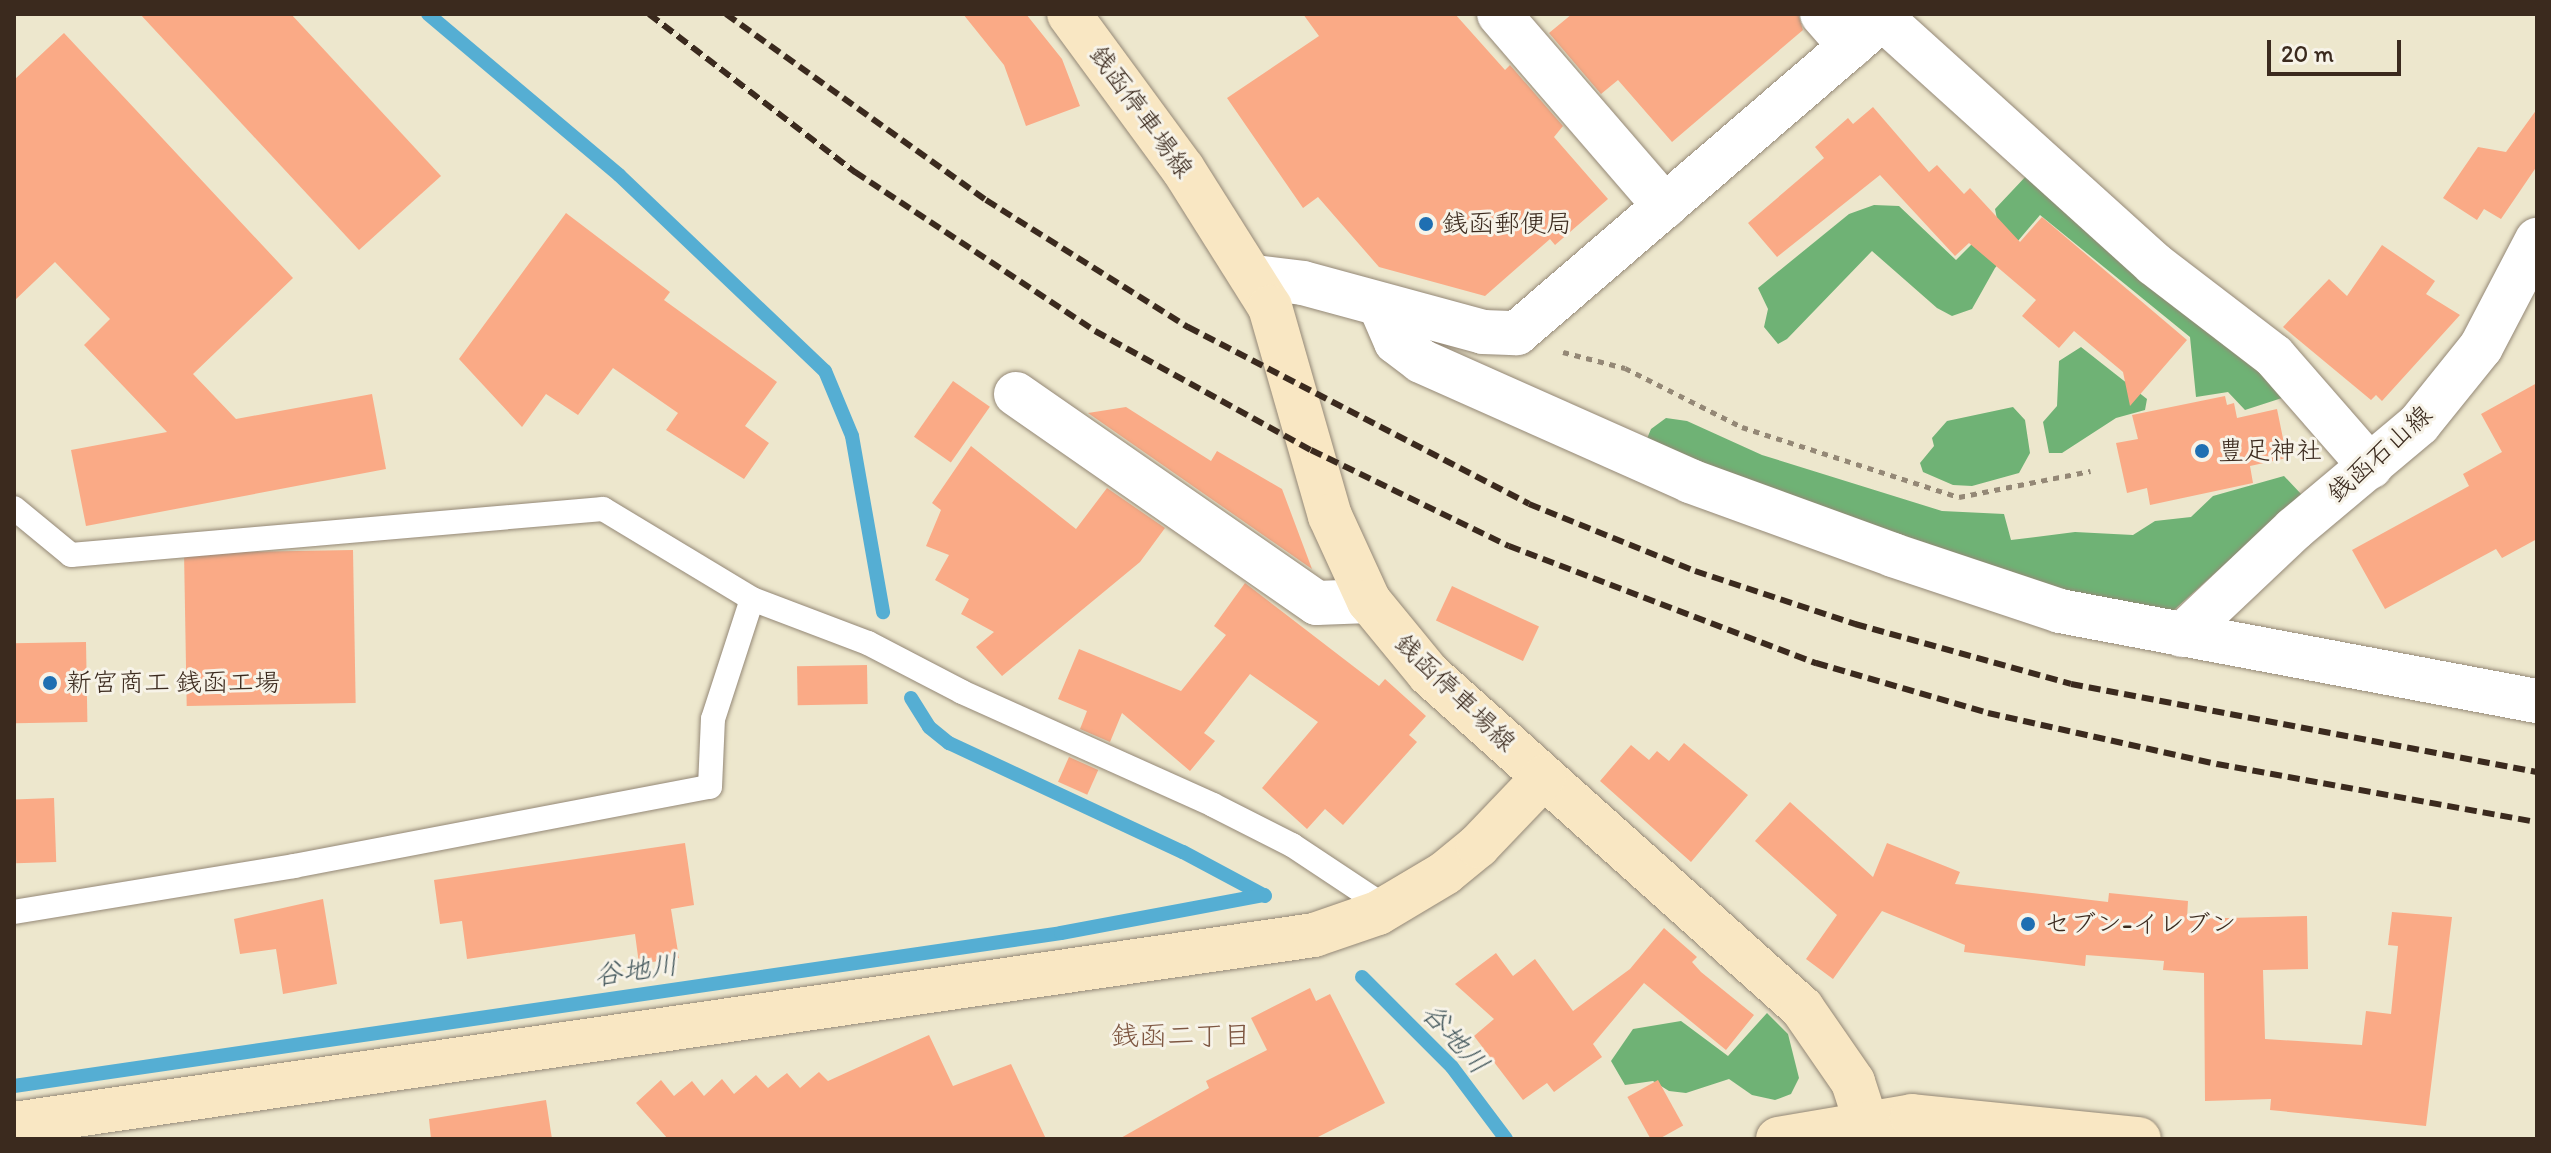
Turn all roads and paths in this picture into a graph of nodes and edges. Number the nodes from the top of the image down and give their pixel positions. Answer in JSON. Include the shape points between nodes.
{"nodes":[{"id":1,"x":1069,"y":14,"type":"edge"},
{"id":2,"x":1499,"y":14,"type":"edge"},
{"id":3,"x":1886,"y":16,"type":"edge"},
{"id":4,"x":1836,"y":30,"type":"edge"},
{"id":5,"x":1665,"y":206,"type":"junction"},
{"id":6,"x":2537,"y":240,"type":"edge"},
{"id":7,"x":1255,"y":277,"type":"junction"},
{"id":8,"x":1380,"y":305,"type":"junction"},
{"id":9,"x":1564,"y":352,"type":"dead end"},
{"id":10,"x":1016,"y":394,"type":"dead end"},
{"id":11,"x":2371,"y":467,"type":"junction"},
{"id":12,"x":2090,"y":471,"type":"dead end"},
{"id":13,"x":14,"y":508,"type":"edge"},
{"id":14,"x":752,"y":599,"type":"junction"},
{"id":15,"x":1369,"y":601,"type":"junction"},
{"id":16,"x":2182,"y":635,"type":"junction"},
{"id":17,"x":2537,"y":701,"type":"edge"},
{"id":18,"x":1544,"y":777,"type":"junction"},
{"id":19,"x":1387,"y":908,"type":"junction"},
{"id":20,"x":14,"y":912,"type":"edge"},
{"id":21,"x":1866,"y":1122,"type":"junction"},
{"id":22,"x":14,"y":1124,"type":"edge"},
{"id":23,"x":1778,"y":1139,"type":"edge"},
{"id":24,"x":2139,"y":1139,"type":"edge"}],
"edges":[{"from":1,"to":7,"type":"main road","name":"銭函停車場線"},
{"from":2,"to":5,"type":"street"},
{"from":3,"to":4,"type":"street"},
{"from":3,"to":11,"type":"street","via":[[2154,264],[2274,356]]},
{"from":4,"to":5,"type":"street"},
{"from":5,"to":8,"type":"street","via":[[1517,333],[1483,332]]},
{"from":6,"to":11,"type":"street","name":"銭函石山線","via":[[2481,347],[2419,424]]},
{"from":7,"to":8,"type":"street","via":[[1303,283]]},
{"from":7,"to":15,"type":"main road","name":"銭函停車場線","via":[[1277,322],[1330,516]]},
{"from":8,"to":16,"type":"street","via":[[1396,342],[1421,361],[1690,481],[2060,611]]},
{"from":9,"to":12,"type":"path","via":[[1625,368],[1742,427],[1959,497]]},
{"from":10,"to":15,"type":"street","via":[[1317,603]]},
{"from":11,"to":16,"type":"street","name":"銭函石山線","via":[[2294,529]]},
{"from":13,"to":14,"type":"lane","via":[[71,555],[603,509]]},
{"from":14,"to":19,"type":"lane","via":[[868,643],[962,692],[1213,805],[1292,845]]},
{"from":14,"to":20,"type":"lane","via":[[713,719],[710,787],[294,866]]},
{"from":15,"to":18,"type":"main road","name":"銭函停車場線","via":[[1429,674]]},
{"from":16,"to":17,"type":"street"},
{"from":18,"to":19,"type":"main road","via":[[1478,846]]},
{"from":18,"to":21,"type":"main road","name":"銭函停車場線","via":[[1802,1008],[1853,1082]]},
{"from":19,"to":22,"type":"main road","via":[[1346,926],[1277,944]]},
{"from":21,"to":23,"type":"main road"},
{"from":21,"to":24,"type":"main road","via":[[1954,1119]]}]}
